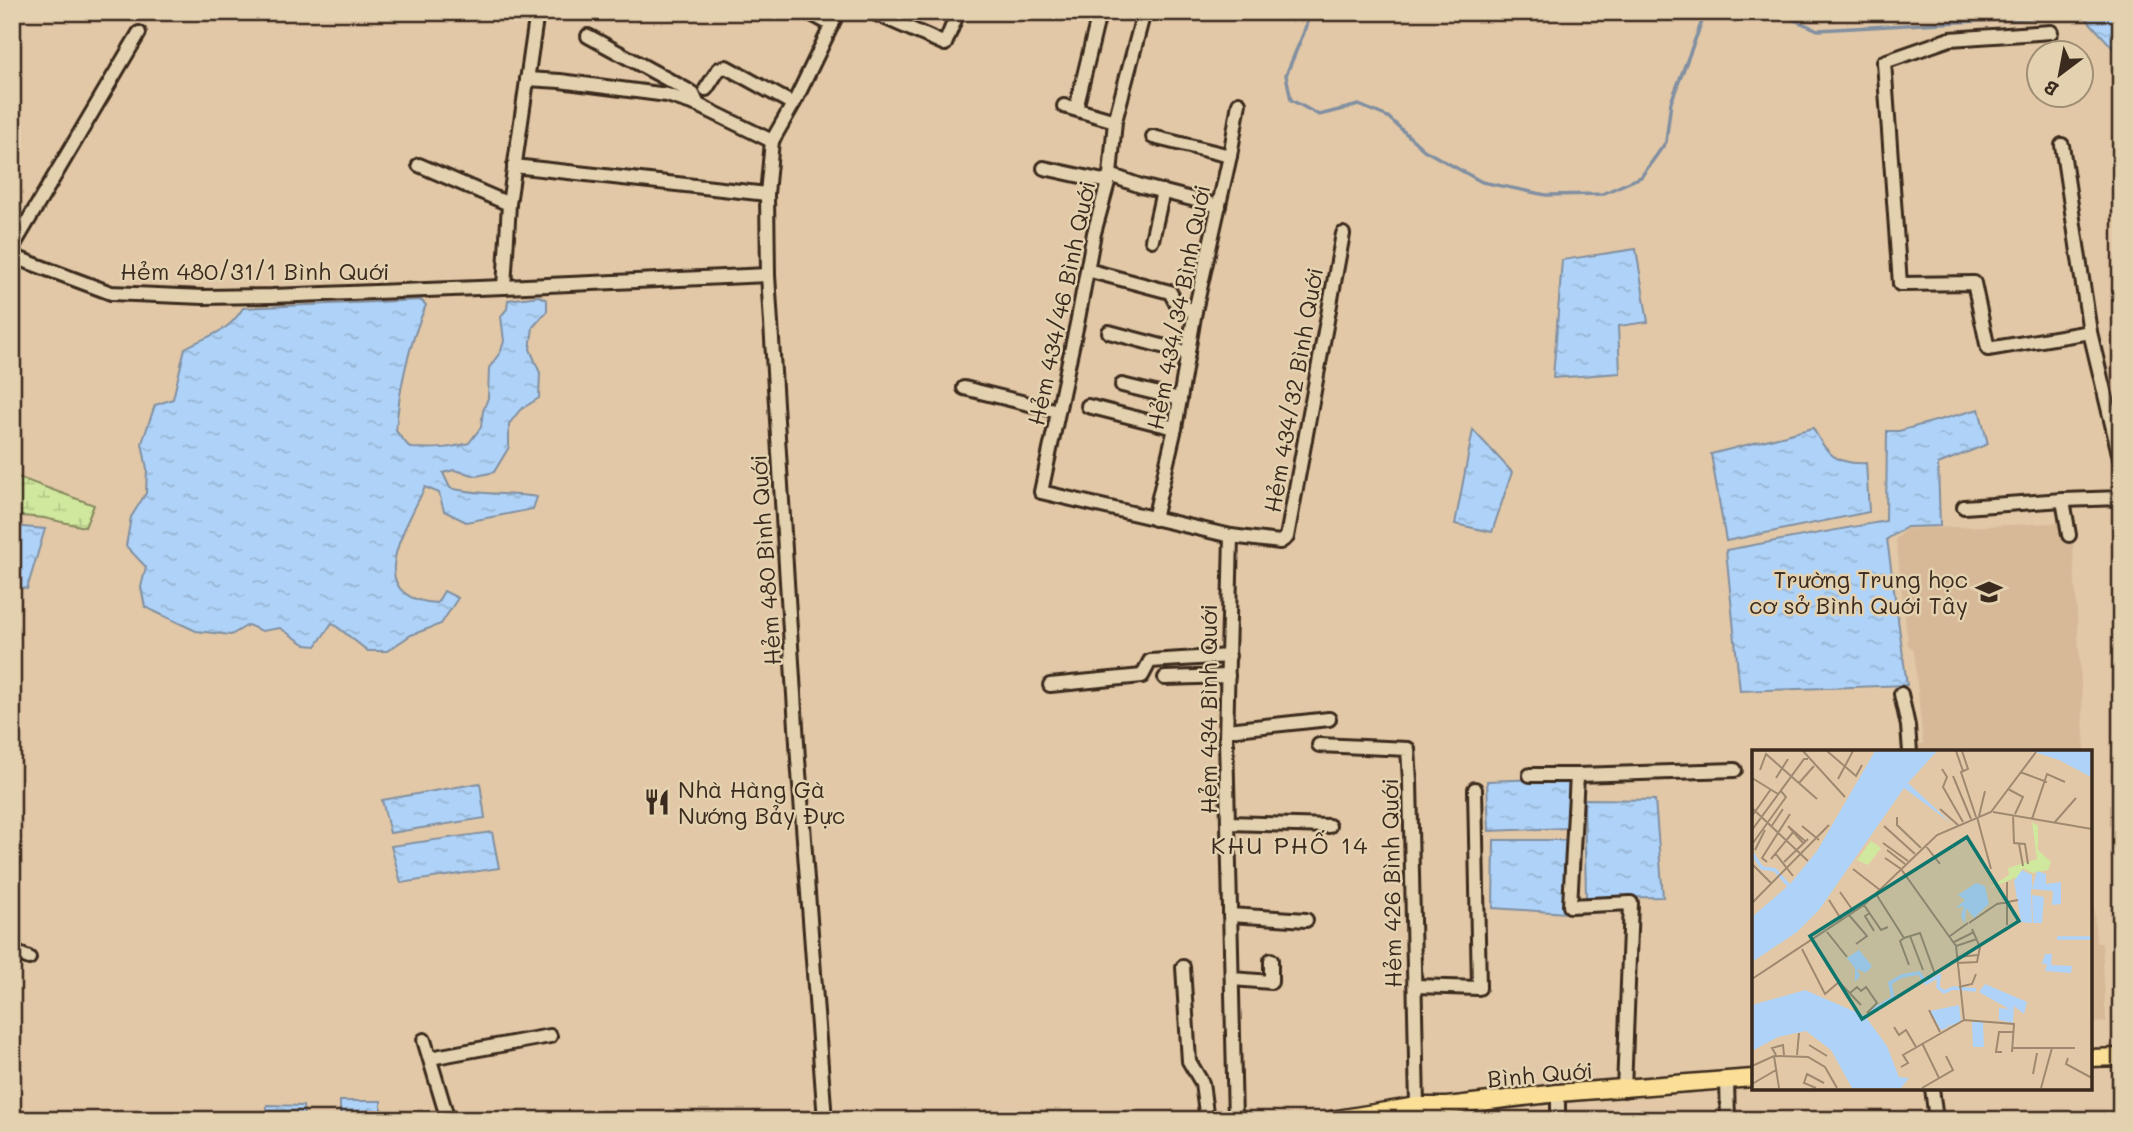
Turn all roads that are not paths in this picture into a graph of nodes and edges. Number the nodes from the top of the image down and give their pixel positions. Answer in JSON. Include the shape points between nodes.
{"nodes":[{"id":1,"x":537,"y":12,"type":"edge"},
{"id":2,"x":808,"y":12,"type":"edge"},
{"id":3,"x":872,"y":12,"type":"edge"},
{"id":4,"x":958,"y":12,"type":"edge"},
{"id":5,"x":1144,"y":12,"type":"edge"},
{"id":6,"x":886,"y":15,"type":"edge"},
{"id":7,"x":835,"y":18,"type":"edge"},
{"id":8,"x":1097,"y":22,"type":"dead end"},
{"id":9,"x":2051,"y":32,"type":"dead end"},
{"id":10,"x":139,"y":33,"type":"dead end"},
{"id":11,"x":589,"y":36,"type":"dead end"},
{"id":12,"x":527,"y":79,"type":"junction"},
{"id":13,"x":706,"y":89,"type":"dead end"},
{"id":14,"x":1239,"y":103,"type":"dead end"},
{"id":15,"x":793,"y":104,"type":"junction"},
{"id":16,"x":698,"y":105,"type":"junction"},
{"id":17,"x":1115,"y":121,"type":"junction"},
{"id":18,"x":1153,"y":137,"type":"dead end"},
{"id":19,"x":772,"y":141,"type":"junction"},
{"id":20,"x":2062,"y":145,"type":"dead end"},
{"id":21,"x":1230,"y":156,"type":"junction"},
{"id":22,"x":419,"y":165,"type":"dead end"},
{"id":23,"x":514,"y":166,"type":"junction"},
{"id":24,"x":1044,"y":168,"type":"dead end"},
{"id":25,"x":1109,"y":178,"type":"junction"},
{"id":26,"x":1163,"y":191,"type":"junction"},
{"id":27,"x":767,"y":194,"type":"junction"},
{"id":28,"x":509,"y":204,"type":"junction"},
{"id":29,"x":1219,"y":206,"type":"junction"},
{"id":30,"x":1343,"y":234,"type":"dead end"},
{"id":31,"x":1152,"y":240,"type":"dead end"},
{"id":32,"x":12,"y":248,"type":"edge"},
{"id":33,"x":12,"y":256,"type":"edge"},
{"id":34,"x":1087,"y":270,"type":"junction"},
{"id":35,"x":768,"y":275,"type":"junction"},
{"id":36,"x":504,"y":287,"type":"junction"},
{"id":37,"x":1195,"y":311,"type":"junction"},
{"id":38,"x":1109,"y":332,"type":"dead end"},
{"id":39,"x":2090,"y":332,"type":"junction"},
{"id":40,"x":1188,"y":353,"type":"junction"},
{"id":41,"x":1122,"y":385,"type":"dead end"},
{"id":42,"x":964,"y":387,"type":"dead end"},
{"id":43,"x":1180,"y":399,"type":"junction"},
{"id":44,"x":1088,"y":406,"type":"dead end"},
{"id":45,"x":1058,"y":411,"type":"junction"},
{"id":46,"x":1175,"y":428,"type":"junction"},
{"id":47,"x":2121,"y":462,"type":"edge"},
{"id":48,"x":2121,"y":498,"type":"edge"},
{"id":49,"x":2063,"y":500,"type":"junction"},
{"id":50,"x":1964,"y":507,"type":"dead end"},
{"id":51,"x":1154,"y":519,"type":"junction"},
{"id":52,"x":2069,"y":535,"type":"dead end"},
{"id":53,"x":1231,"y":536,"type":"junction"},
{"id":54,"x":1229,"y":656,"type":"junction"},
{"id":55,"x":1228,"y":676,"type":"junction"},
{"id":56,"x":1165,"y":678,"type":"dead end"},
{"id":57,"x":1050,"y":685,"type":"dead end"},
{"id":58,"x":1901,"y":694,"type":"dead end"},
{"id":59,"x":1329,"y":719,"type":"dead end"},
{"id":60,"x":1227,"y":730,"type":"junction"},
{"id":61,"x":1319,"y":745,"type":"dead end"},
{"id":62,"x":1910,"y":750,"type":"edge"},
{"id":63,"x":1735,"y":770,"type":"dead end"},
{"id":64,"x":1530,"y":775,"type":"dead end"},
{"id":65,"x":1577,"y":775,"type":"junction"},
{"id":66,"x":1475,"y":789,"type":"dead end"},
{"id":67,"x":1228,"y":823,"type":"junction"},
{"id":68,"x":1329,"y":826,"type":"dead end"},
{"id":69,"x":1230,"y":915,"type":"junction"},
{"id":70,"x":1306,"y":920,"type":"dead end"},
{"id":71,"x":12,"y":951,"type":"edge"},
{"id":72,"x":29,"y":958,"type":"dead end"},
{"id":73,"x":1271,"y":960,"type":"dead end"},
{"id":74,"x":1183,"y":967,"type":"dead end"},
{"id":75,"x":1232,"y":979,"type":"junction"},
{"id":76,"x":1415,"y":986,"type":"junction"},
{"id":77,"x":550,"y":1036,"type":"dead end"},
{"id":78,"x":424,"y":1040,"type":"dead end"},
{"id":79,"x":2121,"y":1057,"type":"edge"},
{"id":80,"x":430,"y":1058,"type":"junction"},
{"id":81,"x":2091,"y":1058,"type":"edge"},
{"id":82,"x":1752,"y":1078,"type":"edge"},
{"id":83,"x":1727,"y":1081,"type":"junction"},
{"id":84,"x":1624,"y":1090,"type":"junction"},
{"id":85,"x":1932,"y":1090,"type":"edge"},
{"id":86,"x":1558,"y":1093,"type":"junction"},
{"id":87,"x":1417,"y":1106,"type":"junction"},
{"id":88,"x":448,"y":1120,"type":"edge"},
{"id":89,"x":825,"y":1120,"type":"edge"},
{"id":90,"x":1207,"y":1120,"type":"edge"},
{"id":91,"x":1235,"y":1120,"type":"edge"},
{"id":92,"x":1331,"y":1120,"type":"edge"},
{"id":93,"x":1558,"y":1120,"type":"edge"},
{"id":94,"x":1728,"y":1120,"type":"edge"},
{"id":95,"x":1936,"y":1120,"type":"edge"}],
"edges":[{"from":1,"to":12,"type":"street"},
{"from":2,"to":7,"type":"street"},
{"from":3,"to":6,"type":"street"},
{"from":4,"to":6,"type":"street","via":[[945,44]]},
{"from":5,"to":17,"type":"street","name":"Hẻm 434/46 Bình Quới"},
{"from":7,"to":15,"type":"street","name":"Hẻm 480 Bình Quới"},
{"from":8,"to":17,"type":"street","via":[[1070,107]]},
{"from":9,"to":39,"type":"street","via":[[1950,39],[1884,62],[1900,284],[1974,283],[1988,349]]},
{"from":10,"to":32,"type":"street"},
{"from":11,"to":16,"type":"street","via":[[687,90]]},
{"from":12,"to":16,"type":"street","via":[[667,95]]},
{"from":12,"to":23,"type":"street"},
{"from":13,"to":15,"type":"street","via":[[719,69],[726,67]]},
{"from":14,"to":21,"type":"street","name":"Hẻm 434/34 Bình Quới"},
{"from":15,"to":19,"type":"street","name":"Hẻm 480 Bình Quới"},
{"from":16,"to":19,"type":"street"},
{"from":17,"to":25,"type":"street","name":"Hẻm 434/46 Bình Quới"},
{"from":18,"to":21,"type":"street"},
{"from":19,"to":27,"type":"street","name":"Hẻm 480 Bình Quới"},
{"from":20,"to":39,"type":"street"},
{"from":21,"to":29,"type":"street","name":"Hẻm 434/34 Bình Quới"},
{"from":22,"to":28,"type":"street"},
{"from":23,"to":27,"type":"street"},
{"from":23,"to":28,"type":"street"},
{"from":24,"to":25,"type":"street"},
{"from":25,"to":26,"type":"street"},
{"from":25,"to":34,"type":"street","name":"Hẻm 434/46 Bình Quới"},
{"from":26,"to":29,"type":"street"},
{"from":26,"to":31,"type":"street"},
{"from":27,"to":35,"type":"street","name":"Hẻm 480 Bình Quới"},
{"from":28,"to":36,"type":"street"},
{"from":29,"to":37,"type":"street","name":"Hẻm 434/34 Bình Quới"},
{"from":30,"to":53,"type":"street","name":"Hẻm 434/32 Bình Quới","via":[[1287,537],[1280,542]]},
{"from":33,"to":36,"type":"street","name":"Hẻm 480/31/1 Bình Quới","via":[[111,293],[231,297]]},
{"from":34,"to":37,"type":"street","via":[[1170,292],[1177,305]]},
{"from":34,"to":45,"type":"street","name":"Hẻm 434/46 Bình Quới"},
{"from":35,"to":36,"type":"street","name":"Hẻm 480/31/1 Bình Quới"},
{"from":35,"to":89,"type":"street","name":"Hẻm 480 Bình Quới"},
{"from":37,"to":40,"type":"street","name":"Hẻm 434/34 Bình Quới"},
{"from":38,"to":40,"type":"street"},
{"from":39,"to":47,"type":"street"},
{"from":40,"to":43,"type":"street","name":"Hẻm 434/34 Bình Quới"},
{"from":41,"to":43,"type":"street"},
{"from":42,"to":45,"type":"street"},
{"from":43,"to":46,"type":"street","name":"Hẻm 434/34 Bình Quới"},
{"from":44,"to":46,"type":"street"},
{"from":45,"to":51,"type":"street","name":"Hẻm 434/46 Bình Quới","via":[[1041,492]]},
{"from":46,"to":51,"type":"street","name":"Hẻm 434/34 Bình Quới"},
{"from":48,"to":49,"type":"street"},
{"from":49,"to":50,"type":"street"},
{"from":49,"to":52,"type":"street"},
{"from":51,"to":53,"type":"street"},
{"from":53,"to":54,"type":"street","name":"Hẻm 434 Bình Quới"},
{"from":54,"to":55,"type":"street","name":"Hẻm 434 Bình Quới"},
{"from":54,"to":57,"type":"street","via":[[1150,661],[1142,676]]},
{"from":55,"to":56,"type":"street"},
{"from":55,"to":60,"type":"street","name":"Hẻm 434 Bình Quới"},
{"from":58,"to":62,"type":"street"},
{"from":59,"to":60,"type":"street"},
{"from":60,"to":67,"type":"street","name":"Hẻm 434 Bình Quới"},
{"from":61,"to":76,"type":"street","name":"Hẻm 426 Bình Quới","via":[[1408,749]]},
{"from":63,"to":65,"type":"street"},
{"from":64,"to":65,"type":"street"},
{"from":65,"to":84,"type":"street","via":[[1570,906],[1631,902]]},
{"from":66,"to":76,"type":"street","via":[[1479,988]]},
{"from":67,"to":68,"type":"street"},
{"from":67,"to":69,"type":"street","name":"Hẻm 434 Bình Quới"},
{"from":69,"to":70,"type":"street"},
{"from":69,"to":75,"type":"street","name":"Hẻm 434 Bình Quới"},
{"from":71,"to":72,"type":"street"},
{"from":73,"to":75,"type":"street","via":[[1271,982]]},
{"from":74,"to":90,"type":"street","via":[[1189,1061],[1202,1083]]},
{"from":75,"to":91,"type":"street","name":"Hẻm 434 Bình Quới"},
{"from":76,"to":87,"type":"street","name":"Hẻm 426 Bình Quới"},
{"from":77,"to":80,"type":"street"},
{"from":78,"to":80,"type":"street"},
{"from":79,"to":81,"type":"main road"},
{"from":80,"to":88,"type":"street"},
{"from":82,"to":83,"type":"main road","name":"Bình Quới"},
{"from":83,"to":84,"type":"main road","name":"Bình Quới"},
{"from":83,"to":94,"type":"street"},
{"from":84,"to":86,"type":"main road","name":"Bình Quới"},
{"from":85,"to":95,"type":"street"},
{"from":86,"to":87,"type":"main road","name":"Bình Quới"},
{"from":86,"to":93,"type":"street"},
{"from":87,"to":92,"type":"main road","name":"Bình Quới"}]}
